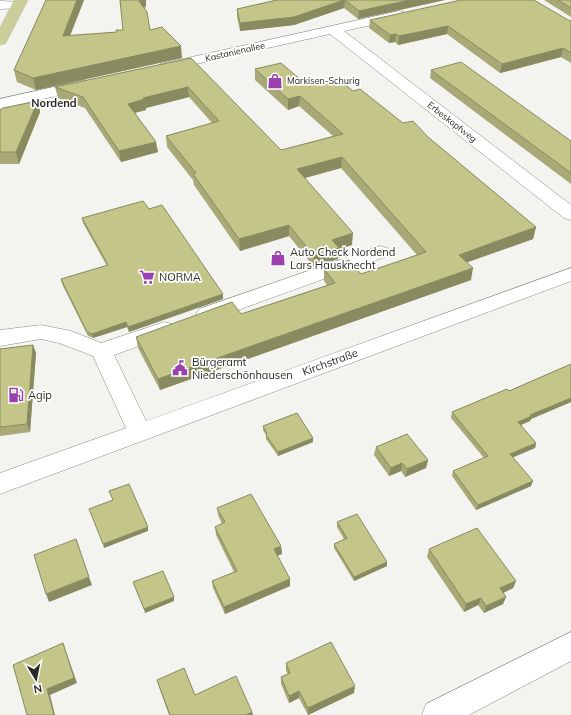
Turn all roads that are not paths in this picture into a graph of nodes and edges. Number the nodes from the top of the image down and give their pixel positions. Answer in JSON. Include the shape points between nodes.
{"nodes":[{"id":1,"x":19,"y":2,"type":"edge"},
{"id":2,"x":0,"y":5,"type":"edge"},
{"id":3,"x":414,"y":12,"type":"edge"},
{"id":4,"x":333,"y":30,"type":"junction"},
{"id":5,"x":0,"y":41,"type":"edge"},
{"id":6,"x":150,"y":71,"type":"edge"},
{"id":7,"x":99,"y":82,"type":"edge"},
{"id":8,"x":0,"y":104,"type":"edge"},
{"id":9,"x":571,"y":214,"type":"edge"},
{"id":10,"x":380,"y":252,"type":"dead end"},
{"id":11,"x":571,"y":274,"type":"edge"},
{"id":12,"x":0,"y":338,"type":"edge"},
{"id":13,"x":101,"y":351,"type":"junction"},
{"id":14,"x":140,"y":432,"type":"junction"},
{"id":15,"x":0,"y":484,"type":"edge"},
{"id":16,"x":571,"y":646,"type":"edge"},
{"id":17,"x":437,"y":715,"type":"edge"}],
"edges":[{"from":1,"to":2,"type":"street"},
{"from":1,"to":5,"type":"main road"},
{"from":3,"to":4,"type":"street","name":"Kastanienallee"},
{"from":4,"to":6,"type":"street","name":"Kastanienallee"},
{"from":4,"to":9,"type":"street","name":"Erbeskopfweg"},
{"from":7,"to":8,"type":"street"},
{"from":10,"to":13,"type":"street"},
{"from":11,"to":14,"type":"street","name":"Kirchstraße"},
{"from":12,"to":13,"type":"street","via":[[41,332],[64,336]]},
{"from":13,"to":14,"type":"street"},
{"from":14,"to":15,"type":"street","name":"Kirchstraße"},
{"from":16,"to":17,"type":"street"}]}
